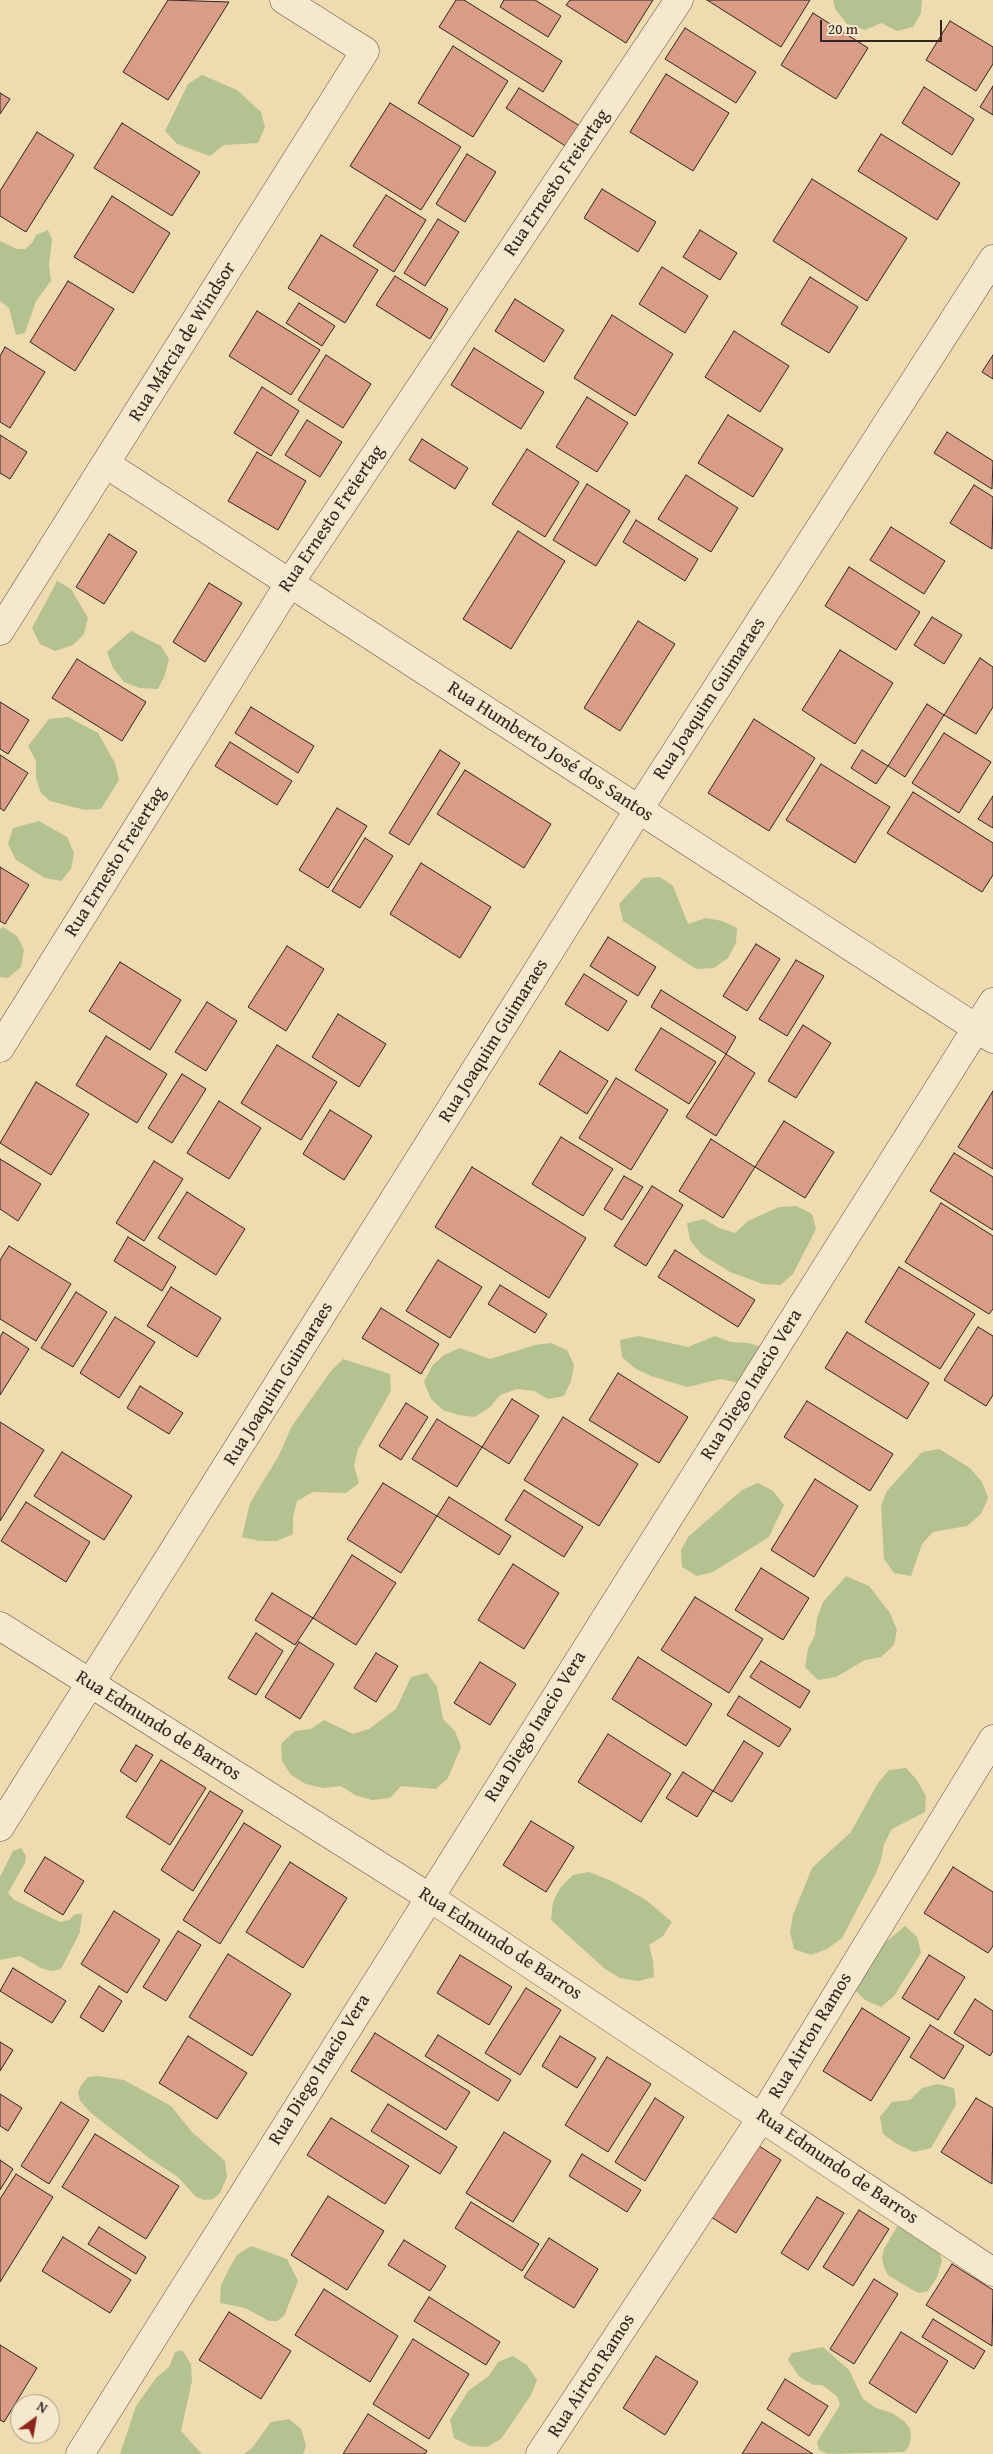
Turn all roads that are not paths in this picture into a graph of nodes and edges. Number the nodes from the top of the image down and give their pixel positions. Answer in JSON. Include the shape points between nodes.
{"nodes":[{"id":1,"x":284,"y":0,"type":"edge"},
{"id":2,"x":679,"y":0,"type":"edge"},
{"id":3,"x":993,"y":259,"type":"edge"},
{"id":4,"x":106,"y":464,"type":"junction"},
{"id":5,"x":289,"y":584,"type":"junction"},
{"id":6,"x":0,"y":631,"type":"edge"},
{"id":7,"x":639,"y":809,"type":"junction"},
{"id":8,"x":993,"y":1002,"type":"edge"},
{"id":9,"x":984,"y":1034,"type":"edge"},
{"id":10,"x":0,"y":1048,"type":"edge"},
{"id":11,"x":0,"y":1626,"type":"edge"},
{"id":12,"x":91,"y":1684,"type":"junction"},
{"id":13,"x":993,"y":1739,"type":"edge"},
{"id":14,"x":0,"y":1827,"type":"edge"},
{"id":15,"x":429,"y":1897,"type":"junction"},
{"id":16,"x":762,"y":2117,"type":"junction"},
{"id":17,"x":993,"y":2272,"type":"edge"},
{"id":18,"x":80,"y":2454,"type":"edge"},
{"id":19,"x":540,"y":2454,"type":"edge"}],
"edges":[{"from":1,"to":4,"type":"street","name":"Rua Márcia de Windsor","via":[[365,51]]},
{"from":2,"to":5,"type":"street","name":"Rua Ernesto Freiertag"},
{"from":3,"to":7,"type":"street","name":"Rua Joaquim Guimaraes"},
{"from":4,"to":5,"type":"street","name":"Rua Humberto José dos Santos"},
{"from":4,"to":6,"type":"street","name":"Rua Márcia de Windsor"},
{"from":5,"to":7,"type":"street","name":"Rua Humberto José dos Santos"},
{"from":5,"to":10,"type":"street","name":"Rua Ernesto Freiertag"},
{"from":7,"to":9,"type":"street","name":"Rua Humberto José dos Santos"},
{"from":7,"to":12,"type":"street","name":"Rua Joaquim Guimaraes"},
{"from":8,"to":9,"type":"street","name":"Rua Diego Inacio Vera"},
{"from":9,"to":15,"type":"street","name":"Rua Diego Inacio Vera"},
{"from":11,"to":12,"type":"street","name":"Rua Edmundo de Barros"},
{"from":12,"to":14,"type":"street","name":"Rua Joaquim Guimaraes"},
{"from":12,"to":15,"type":"street","name":"Rua Edmundo de Barros"},
{"from":13,"to":16,"type":"street","name":"Rua Airton Ramos"},
{"from":15,"to":16,"type":"street","name":"Rua Edmundo de Barros"},
{"from":15,"to":18,"type":"street","name":"Rua Diego Inacio Vera"},
{"from":16,"to":17,"type":"street","name":"Rua Edmundo de Barros"},
{"from":16,"to":19,"type":"street","name":"Rua Airton Ramos"}]}
